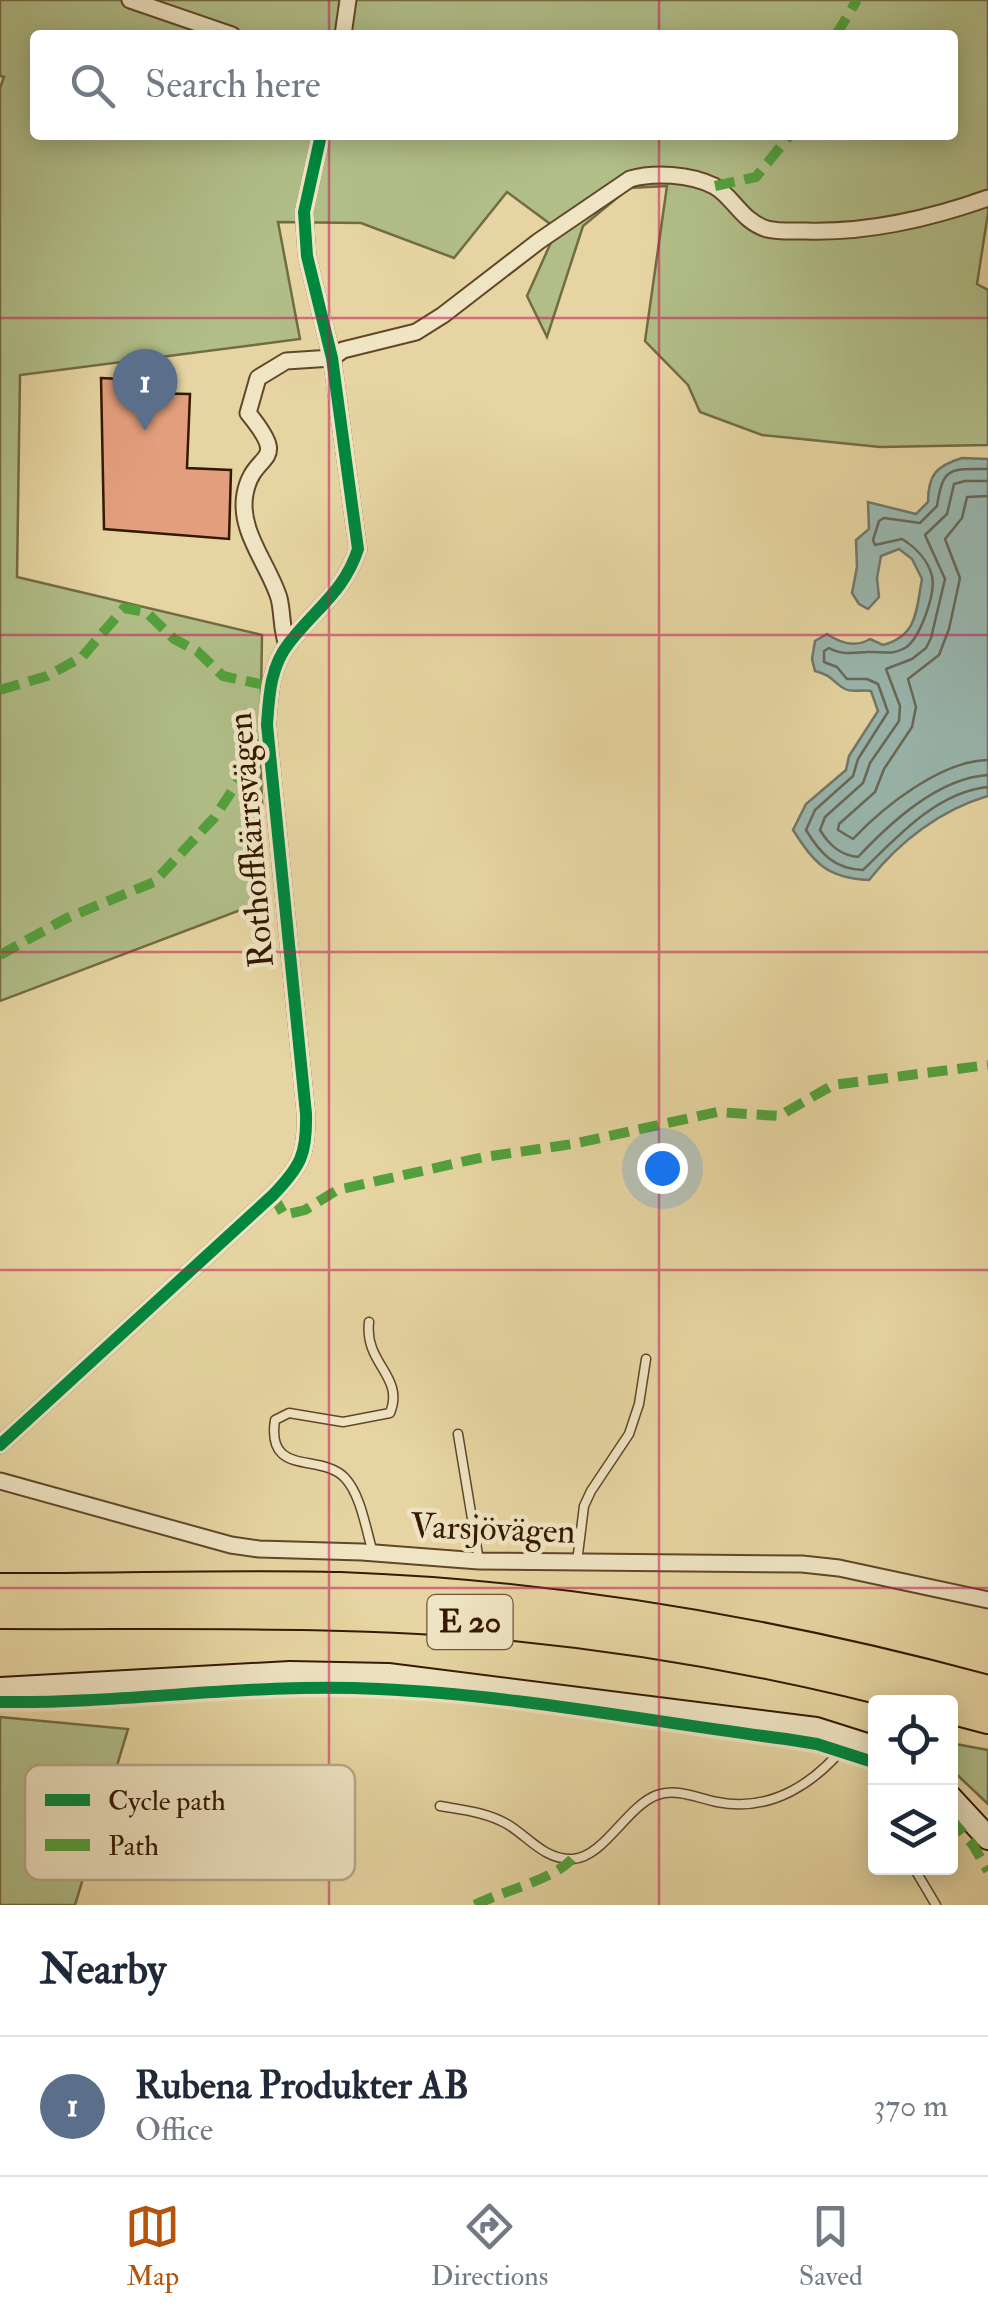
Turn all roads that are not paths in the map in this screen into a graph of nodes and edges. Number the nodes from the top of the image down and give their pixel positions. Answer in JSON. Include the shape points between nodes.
{"nodes":[{"id":1,"x":130,"y":0,"type":"edge"},
{"id":2,"x":348,"y":0,"type":"edge"},
{"id":3,"x":217,"y":30,"type":"edge"},
{"id":4,"x":344,"y":30,"type":"edge"},
{"id":5,"x":320,"y":140,"type":"edge"},
{"id":6,"x":988,"y":198,"type":"edge"},
{"id":7,"x":332,"y":358,"type":"junction"},
{"id":8,"x":288,"y":644,"type":"junction"},
{"id":9,"x":368,"y":1322,"type":"dead end"},
{"id":10,"x":646,"y":1359,"type":"dead end"},
{"id":11,"x":458,"y":1434,"type":"dead end"},
{"id":12,"x":0,"y":1445,"type":"edge"},
{"id":13,"x":0,"y":1481,"type":"edge"},
{"id":14,"x":373,"y":1553,"type":"junction"},
{"id":15,"x":479,"y":1561,"type":"junction"},
{"id":16,"x":577,"y":1562,"type":"junction"},
{"id":17,"x":0,"y":1589,"type":"edge"},
{"id":18,"x":988,"y":1600,"type":"edge"},
{"id":19,"x":0,"y":1612,"type":"edge"},
{"id":20,"x":0,"y":1689,"type":"edge"},
{"id":21,"x":988,"y":1691,"type":"edge"},
{"id":22,"x":904,"y":1695,"type":"edge"},
{"id":23,"x":958,"y":1710,"type":"edge"},
{"id":24,"x":988,"y":1718,"type":"edge"},
{"id":25,"x":850,"y":1738,"type":"junction"},
{"id":26,"x":868,"y":1745,"type":"edge"},
{"id":27,"x":440,"y":1806,"type":"dead end"},
{"id":28,"x":958,"y":1806,"type":"edge"},
{"id":29,"x":988,"y":1838,"type":"edge"},
{"id":30,"x":918,"y":1875,"type":"edge"},
{"id":31,"x":936,"y":1905,"type":"edge"}],
"edges":[{"from":1,"to":3,"type":"street"},
{"from":2,"to":4,"type":"street"},
{"from":5,"to":7,"type":"street","name":"Rothoffkärrsvägen","via":[[304,212],[307,256]]},
{"from":6,"to":7,"type":"street","via":[[902,224],[770,230],[753,223],[715,186],[645,174],[539,241],[416,332]]},
{"from":7,"to":8,"type":"street","name":"Rothoffkärrsvägen","via":[[358,548],[350,574]]},
{"from":7,"to":8,"type":"street","via":[[286,361],[258,378],[248,412],[268,437],[268,454],[248,483],[246,516],[280,601]]},
{"from":8,"to":12,"type":"street","name":"Rothoffkärrsvägen","via":[[269,686],[267,725],[306,1114],[304,1153],[273,1195]]},
{"from":9,"to":14,"type":"lane","via":[[373,1357],[396,1400],[390,1413],[343,1422],[289,1413],[276,1420],[273,1435],[278,1450],[295,1462],[340,1472],[351,1485]]},
{"from":10,"to":16,"type":"lane","via":[[629,1434],[584,1506]]},
{"from":11,"to":15,"type":"lane"},
{"from":13,"to":14,"type":"street","name":"Varsjövägen","via":[[232,1544]]},
{"from":14,"to":15,"type":"street","name":"Varsjövägen"},
{"from":15,"to":16,"type":"street","name":"Varsjövägen"},
{"from":16,"to":18,"type":"street","name":"Varsjövägen","via":[[802,1564]]},
{"from":17,"to":21,"type":"highway","number":"E 20","via":[[340,1588],[584,1607],[874,1660]]},
{"from":19,"to":22,"type":"highway","number":"E 20","via":[[312,1614],[513,1625],[714,1653]]},
{"from":20,"to":25,"type":"street","via":[[290,1673],[388,1675]]},
{"from":23,"to":24,"type":"highway"},
{"from":25,"to":26,"type":"street"},
{"from":25,"to":27,"type":"lane","via":[[824,1771],[787,1794],[758,1805],[674,1791],[656,1795],[597,1848],[572,1859],[552,1856],[481,1813]]},
{"from":28,"to":29,"type":"street"},
{"from":30,"to":31,"type":"lane"}]}
